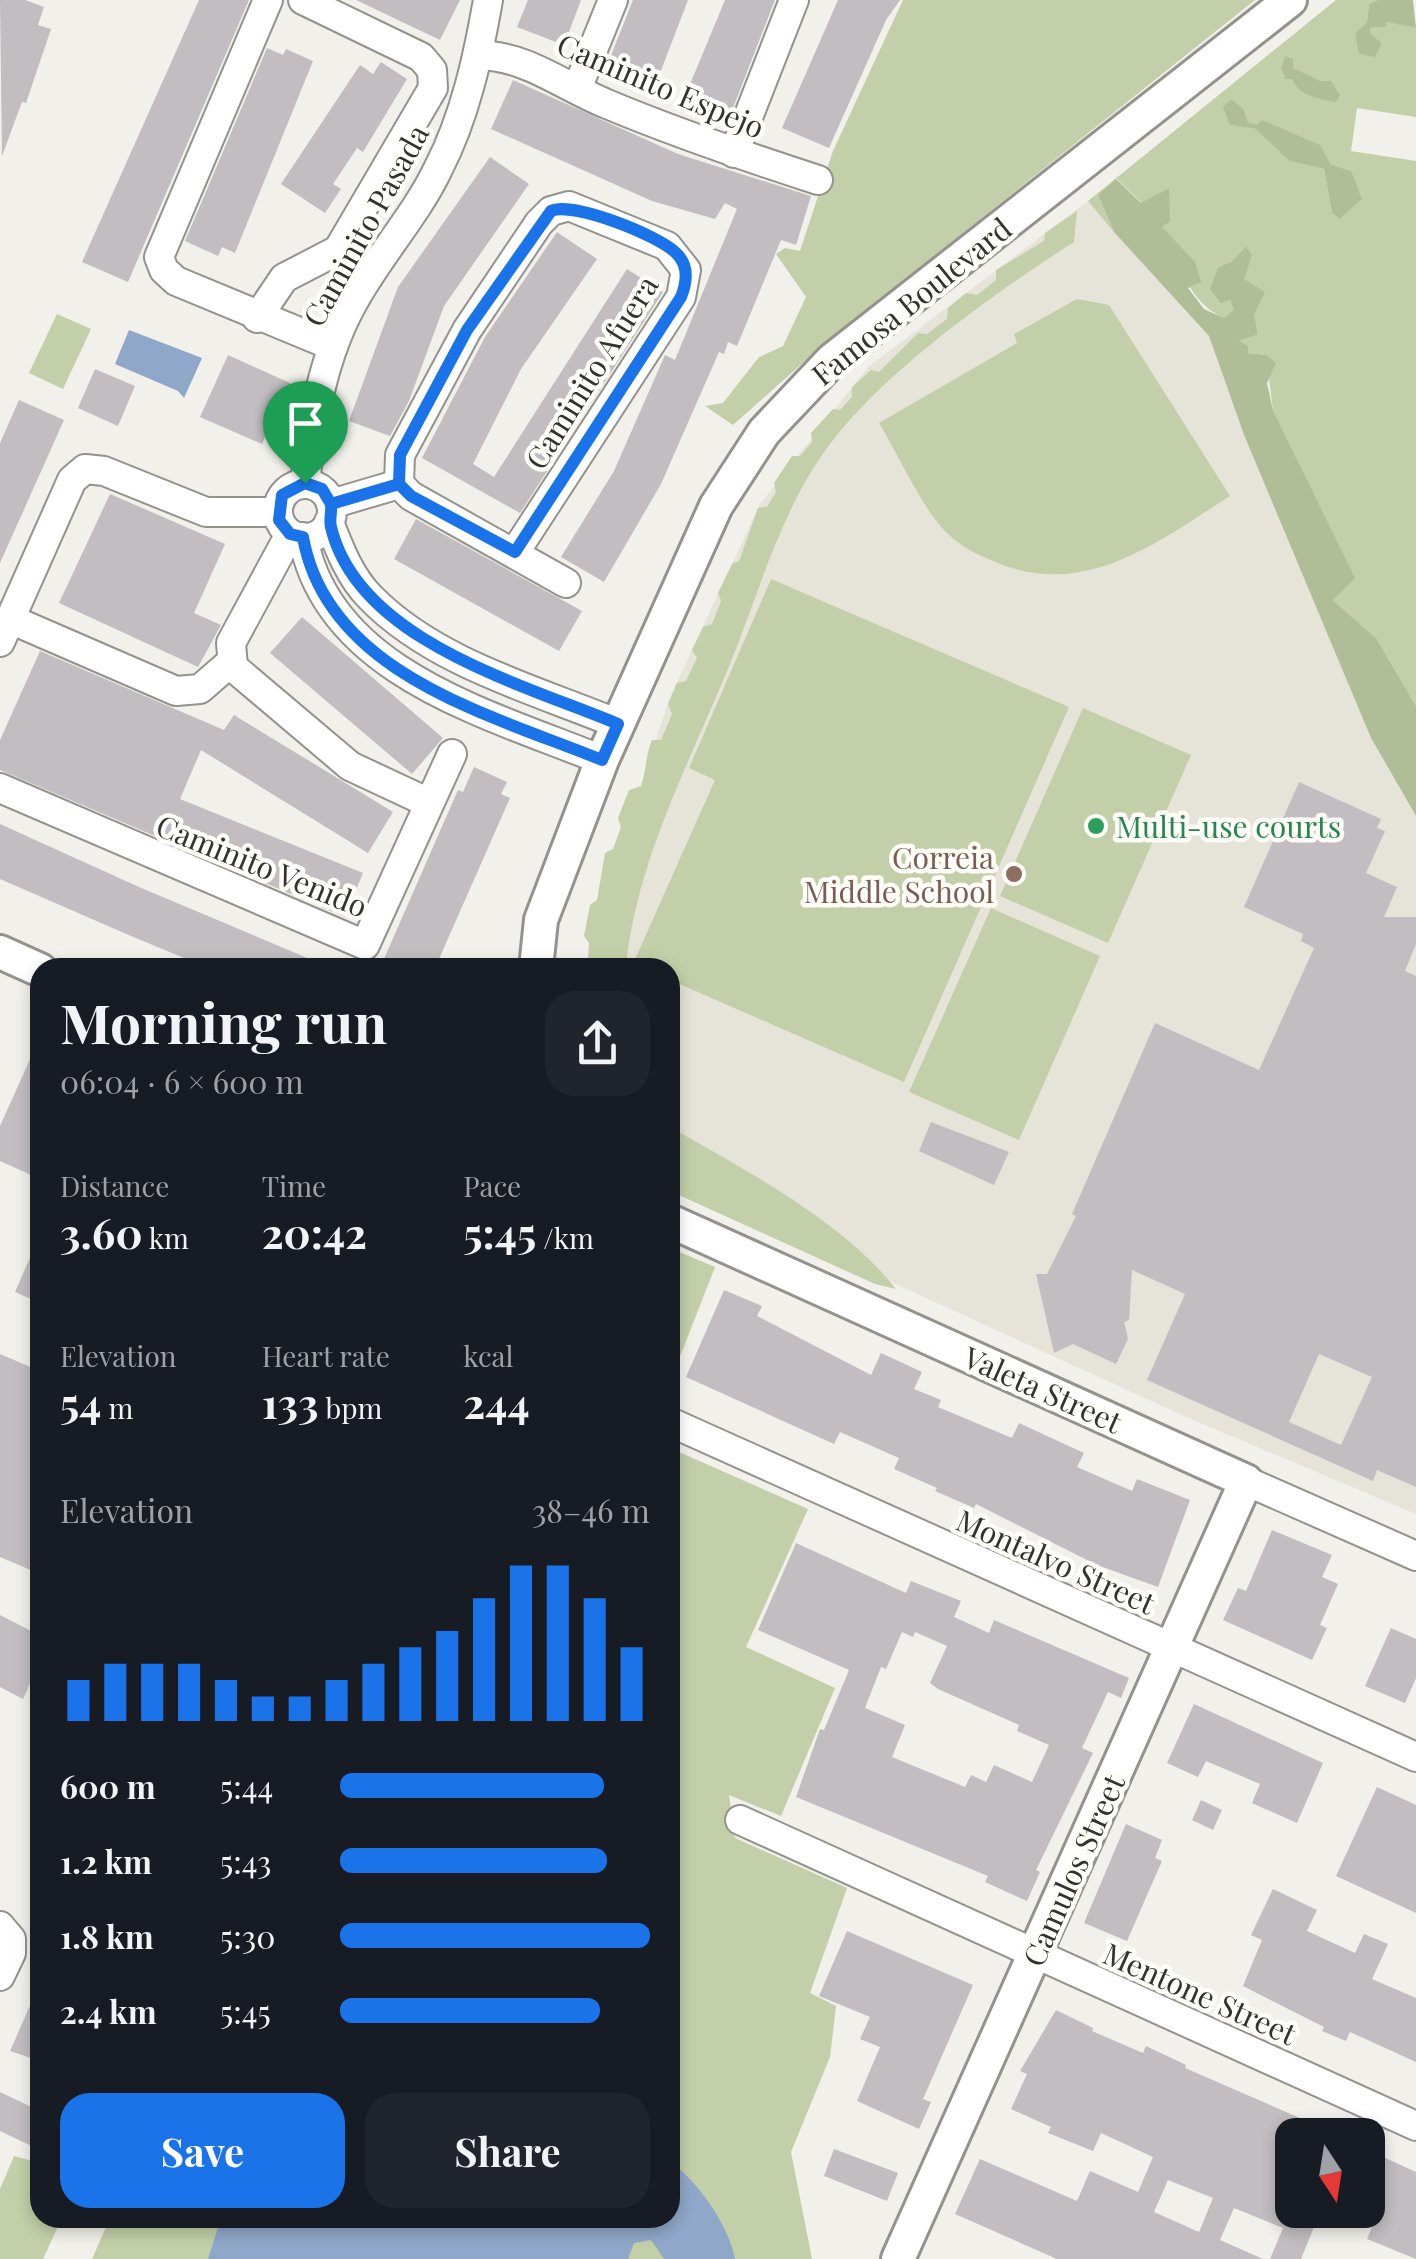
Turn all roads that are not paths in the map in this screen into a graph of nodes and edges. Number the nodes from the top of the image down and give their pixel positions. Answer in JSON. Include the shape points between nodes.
{"nodes":[{"id":1,"x":268,"y":0,"type":"edge"},
{"id":2,"x":303,"y":0,"type":"edge"},
{"id":3,"x":488,"y":0,"type":"edge"},
{"id":4,"x":612,"y":0,"type":"edge"},
{"id":5,"x":794,"y":0,"type":"edge"},
{"id":6,"x":1290,"y":0,"type":"edge"},
{"id":7,"x":478,"y":55,"type":"junction"},
{"id":8,"x":577,"y":88,"type":"junction"},
{"id":9,"x":734,"y":153,"type":"junction"},
{"id":10,"x":818,"y":180,"type":"dead end"},
{"id":11,"x":257,"y":318,"type":"junction"},
{"id":12,"x":333,"y":346,"type":"junction"},
{"id":13,"x":305,"y":483,"type":"junction"},
{"id":14,"x":399,"y":484,"type":"junction"},
{"id":15,"x":330,"y":514,"type":"junction"},
{"id":16,"x":290,"y":528,"type":"junction"},
{"id":17,"x":515,"y":552,"type":"junction"},
{"id":18,"x":566,"y":583,"type":"dead end"},
{"id":19,"x":5,"y":630,"type":"edge"},
{"id":20,"x":231,"y":662,"type":"junction"},
{"id":21,"x":618,"y":724,"type":"junction"},
{"id":22,"x":452,"y":754,"type":"dead end"},
{"id":23,"x":602,"y":760,"type":"junction"},
{"id":24,"x":0,"y":788,"type":"edge"},
{"id":25,"x":429,"y":802,"type":"junction"},
{"id":26,"x":0,"y":952,"type":"edge"},
{"id":27,"x":537,"y":958,"type":"edge"},
{"id":28,"x":30,"y":966,"type":"edge"},
{"id":29,"x":680,"y":1226,"type":"edge"},
{"id":30,"x":680,"y":1427,"type":"edge"},
{"id":31,"x":1246,"y":1481,"type":"junction"},
{"id":32,"x":1416,"y":1556,"type":"edge"},
{"id":33,"x":1174,"y":1649,"type":"junction"},
{"id":34,"x":1416,"y":1757,"type":"edge"},
{"id":35,"x":740,"y":1820,"type":"dead end"},
{"id":36,"x":2,"y":1927,"type":"edge"},
{"id":37,"x":1036,"y":1955,"type":"junction"},
{"id":38,"x":0,"y":1976,"type":"edge"},
{"id":39,"x":1416,"y":2126,"type":"edge"},
{"id":40,"x":902,"y":2258,"type":"edge"}],
"edges":[{"from":1,"to":11,"type":"street","via":[[160,249],[164,270],[176,281]]},
{"from":2,"to":11,"type":"street","via":[[422,57],[432,70],[433,88],[338,250],[284,278]]},
{"from":3,"to":7,"type":"street","name":"Caminito Pasada"},
{"from":4,"to":8,"type":"street"},
{"from":5,"to":9,"type":"street"},
{"from":6,"to":21,"type":"street","name":"Famosa Boulevard","via":[[832,360],[764,432],[716,506]]},
{"from":7,"to":8,"type":"street","name":"Caminito Espejo","via":[[521,60]]},
{"from":7,"to":12,"type":"street","name":"Caminito Pasada","via":[[440,168],[353,302]]},
{"from":8,"to":9,"type":"street","name":"Caminito Espejo"},
{"from":9,"to":10,"type":"street","name":"Caminito Espejo"},
{"from":11,"to":12,"type":"street"},
{"from":12,"to":13,"type":"street","name":"Caminito Pasada"},
{"from":13,"to":15,"type":"street","via":[[322,489]]},
{"from":13,"to":16,"type":"street","via":[[288,489]]},
{"from":14,"to":15,"type":"street"},
{"from":14,"to":17,"type":"street"},
{"from":14,"to":17,"type":"street","name":"Caminito Afuera","via":[[400,455],[467,330],[538,223],[560,206],[578,208],[667,246],[683,262],[681,297]]},
{"from":15,"to":16,"type":"street","via":[[316,535]]},
{"from":15,"to":21,"type":"street","via":[[340,550],[368,596],[424,640]]},
{"from":16,"to":19,"type":"street","via":[[206,512],[85,469],[70,486]]},
{"from":16,"to":20,"type":"street","via":[[231,642]]},
{"from":16,"to":23,"type":"street","via":[[324,600],[385,660],[442,694]]},
{"from":17,"to":18,"type":"street"},
{"from":19,"to":20,"type":"street","via":[[176,692],[200,689]]},
{"from":20,"to":25,"type":"street","via":[[239,676],[350,766]]},
{"from":21,"to":23,"type":"street","name":"Famosa Boulevard"},
{"from":22,"to":25,"type":"street","name":"Caminito Venido"},
{"from":23,"to":27,"type":"street","name":"Famosa Boulevard","via":[[540,920]]},
{"from":24,"to":25,"type":"street","name":"Caminito Venido","via":[[366,946]]},
{"from":26,"to":28,"type":"street"},
{"from":29,"to":31,"type":"street","name":"Valeta Street"},
{"from":30,"to":33,"type":"street","name":"Montalvo Street"},
{"from":31,"to":32,"type":"street","name":"Valeta Street"},
{"from":31,"to":33,"type":"street","name":"Camulos Street"},
{"from":33,"to":34,"type":"street","name":"Montalvo Street"},
{"from":33,"to":37,"type":"street","name":"Camulos Street"},
{"from":35,"to":37,"type":"street","name":"Mentone Street"},
{"from":36,"to":38,"type":"street","via":[[12,1939]]},
{"from":37,"to":39,"type":"street","name":"Mentone Street"},
{"from":37,"to":40,"type":"street","name":"Camulos Street"}]}
